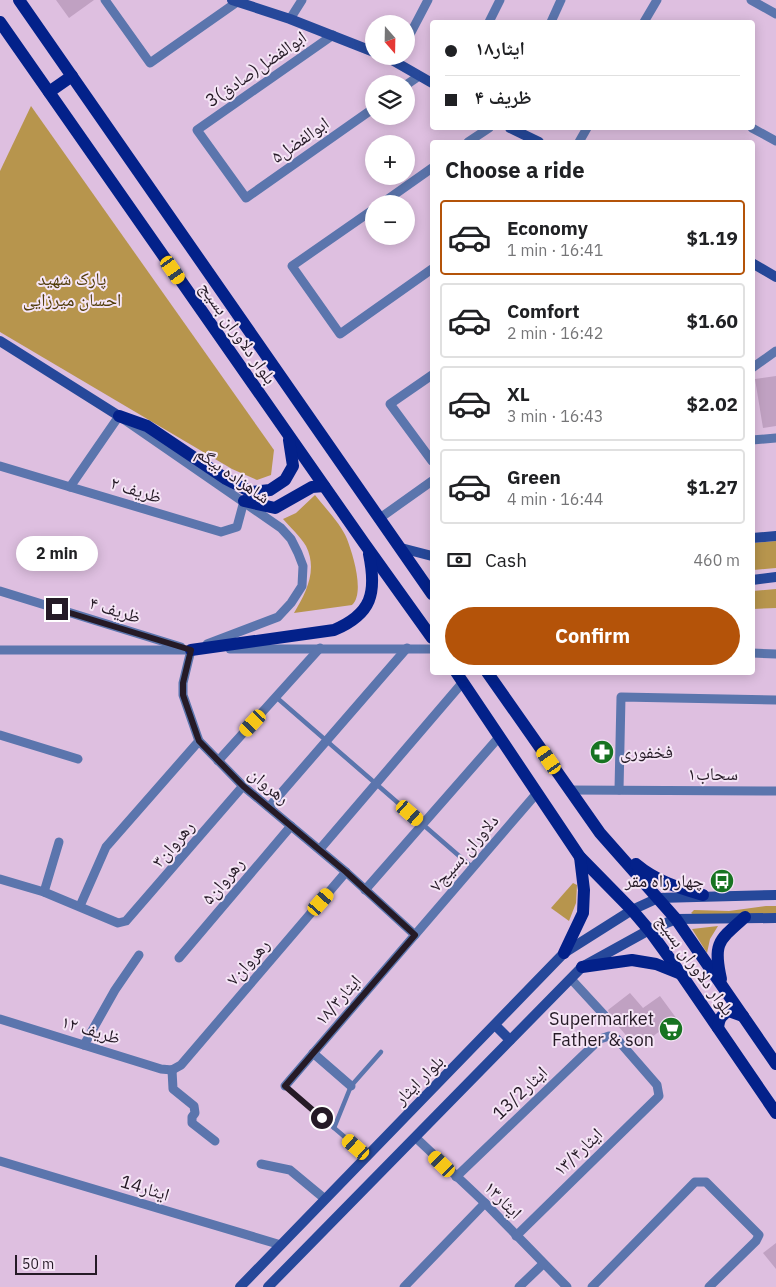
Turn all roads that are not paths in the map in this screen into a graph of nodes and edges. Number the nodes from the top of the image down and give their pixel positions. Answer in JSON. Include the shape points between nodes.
{"nodes":[{"id":1,"x":19,"y":0,"type":"edge"},
{"id":2,"x":105,"y":0,"type":"edge"},
{"id":3,"x":302,"y":0,"type":"edge"},
{"id":4,"x":428,"y":0,"type":"edge"},
{"id":5,"x":500,"y":0,"type":"edge"},
{"id":6,"x":562,"y":0,"type":"edge"},
{"id":7,"x":657,"y":0,"type":"edge"},
{"id":8,"x":752,"y":0,"type":"edge"},
{"id":9,"x":235,"y":1,"type":"edge"},
{"id":10,"x":253,"y":3,"type":"edge"},
{"id":11,"x":776,"y":14,"type":"edge"},
{"id":12,"x":290,"y":18,"type":"junction"},
{"id":13,"x":489,"y":20,"type":"edge"},
{"id":14,"x":552,"y":20,"type":"edge"},
{"id":15,"x":645,"y":20,"type":"edge"},
{"id":16,"x":0,"y":22,"type":"edge"},
{"id":17,"x":415,"y":25,"type":"edge"},
{"id":18,"x":333,"y":34,"type":"junction"},
{"id":19,"x":365,"y":48,"type":"edge"},
{"id":20,"x":406,"y":65,"type":"edge"},
{"id":21,"x":72,"y":76,"type":"junction"},
{"id":22,"x":420,"y":76,"type":"junction"},
{"id":23,"x":415,"y":79,"type":"edge"},
{"id":24,"x":430,"y":83,"type":"edge"},
{"id":25,"x":49,"y":92,"type":"junction"},
{"id":26,"x":365,"y":114,"type":"edge"},
{"id":27,"x":487,"y":130,"type":"edge"},
{"id":28,"x":514,"y":130,"type":"edge"},
{"id":29,"x":755,"y":130,"type":"edge"},
{"id":30,"x":471,"y":140,"type":"edge"},
{"id":31,"x":535,"y":140,"type":"edge"},
{"id":32,"x":776,"y":141,"type":"edge"},
{"id":33,"x":430,"y":169,"type":"edge"},
{"id":34,"x":394,"y":195,"type":"edge"},
{"id":35,"x":246,"y":198,"type":"joint"},
{"id":36,"x":365,"y":215,"type":"edge"},
{"id":37,"x":755,"y":264,"type":"edge"},
{"id":38,"x":430,"y":270,"type":"edge"},
{"id":39,"x":776,"y":277,"type":"edge"},
{"id":40,"x":0,"y":341,"type":"edge"},
{"id":41,"x":776,"y":351,"type":"edge"},
{"id":42,"x":755,"y":366,"type":"edge"},
{"id":43,"x":430,"y":376,"type":"edge"},
{"id":44,"x":119,"y":416,"type":"junction"},
{"id":45,"x":287,"y":433,"type":"junction"},
{"id":46,"x":776,"y":438,"type":"edge"},
{"id":47,"x":755,"y":440,"type":"edge"},
{"id":48,"x":430,"y":458,"type":"edge"},
{"id":49,"x":0,"y":466,"type":"edge"},
{"id":50,"x":430,"y":482,"type":"edge"},
{"id":51,"x":324,"y":486,"type":"junction"},
{"id":52,"x":70,"y":487,"type":"junction"},
{"id":53,"x":244,"y":501,"type":"junction"},
{"id":54,"x":380,"y":518,"type":"junction"},
{"id":55,"x":776,"y":536,"type":"edge"},
{"id":56,"x":755,"y":538,"type":"edge"},
{"id":57,"x":401,"y":548,"type":"junction"},
{"id":58,"x":368,"y":549,"type":"junction"},
{"id":59,"x":430,"y":555,"type":"edge"},
{"id":60,"x":776,"y":578,"type":"edge"},
{"id":61,"x":755,"y":580,"type":"edge"},
{"id":62,"x":0,"y":591,"type":"edge"},
{"id":63,"x":430,"y":591,"type":"edge"},
{"id":64,"x":430,"y":635,"type":"edge"},
{"id":65,"x":320,"y":648,"type":"junction"},
{"id":66,"x":407,"y":648,"type":"junction"},
{"id":67,"x":430,"y":649,"type":"edge"},
{"id":68,"x":0,"y":650,"type":"edge"},
{"id":69,"x":191,"y":650,"type":"junction"},
{"id":70,"x":755,"y":653,"type":"edge"},
{"id":71,"x":776,"y":654,"type":"edge"},
{"id":72,"x":490,"y":675,"type":"edge"},
{"id":73,"x":460,"y":677,"type":"edge"},
{"id":74,"x":276,"y":697,"type":"junction"},
{"id":75,"x":776,"y":700,"type":"edge"},
{"id":76,"x":0,"y":735,"type":"edge"},
{"id":77,"x":500,"y":736,"type":"junction"},
{"id":78,"x":199,"y":741,"type":"junction"},
{"id":79,"x":327,"y":741,"type":"junction"},
{"id":80,"x":78,"y":759,"type":"dead end"},
{"id":81,"x":218,"y":761,"type":"junction"},
{"id":82,"x":376,"y":783,"type":"junction"},
{"id":83,"x":243,"y":786,"type":"junction"},
{"id":84,"x":569,"y":790,"type":"junction"},
{"id":85,"x":619,"y":790,"type":"junction"},
{"id":86,"x":776,"y":791,"type":"edge"},
{"id":87,"x":537,"y":793,"type":"junction"},
{"id":88,"x":269,"y":807,"type":"junction"},
{"id":89,"x":422,"y":823,"type":"junction"},
{"id":90,"x":291,"y":826,"type":"junction"},
{"id":91,"x":600,"y":833,"type":"junction"},
{"id":92,"x":59,"y":842,"type":"dead end"},
{"id":93,"x":320,"y":849,"type":"junction"},
{"id":94,"x":580,"y":857,"type":"junction"},
{"id":95,"x":473,"y":868,"type":"junction"},
{"id":96,"x":346,"y":872,"type":"junction"},
{"id":97,"x":0,"y":879,"type":"edge"},
{"id":98,"x":365,"y":890,"type":"junction"},
{"id":99,"x":44,"y":892,"type":"junction"},
{"id":100,"x":703,"y":895,"type":"junction"},
{"id":101,"x":776,"y":895,"type":"edge"},
{"id":102,"x":658,"y":898,"type":"junction"},
{"id":103,"x":80,"y":906,"type":"junction"},
{"id":104,"x":632,"y":910,"type":"junction"},
{"id":105,"x":745,"y":917,"type":"junction"},
{"id":106,"x":776,"y":918,"type":"edge"},
{"id":107,"x":676,"y":919,"type":"junction"},
{"id":108,"x":649,"y":930,"type":"junction"},
{"id":109,"x":415,"y":935,"type":"junction"},
{"id":110,"x":564,"y":953,"type":"junction"},
{"id":111,"x":139,"y":955,"type":"dead end"},
{"id":112,"x":179,"y":958,"type":"dead end"},
{"id":113,"x":582,"y":967,"type":"junction"},
{"id":114,"x":681,"y":974,"type":"junction"},
{"id":115,"x":571,"y":978,"type":"junction"},
{"id":116,"x":723,"y":986,"type":"junction"},
{"id":117,"x":743,"y":1016,"type":"junction"},
{"id":118,"x":606,"y":1017,"type":"dead end"},
{"id":119,"x":0,"y":1019,"type":"edge"},
{"id":120,"x":495,"y":1025,"type":"junction"},
{"id":121,"x":718,"y":1028,"type":"junction"},
{"id":122,"x":510,"y":1040,"type":"junction"},
{"id":123,"x":84,"y":1045,"type":"junction"},
{"id":124,"x":381,"y":1052,"type":"dead end"},
{"id":125,"x":313,"y":1053,"type":"junction"},
{"id":126,"x":776,"y":1064,"type":"edge"},
{"id":127,"x":172,"y":1070,"type":"junction"},
{"id":128,"x":285,"y":1086,"type":"joint"},
{"id":129,"x":351,"y":1086,"type":"junction"},
{"id":130,"x":659,"y":1090,"type":"joint"},
{"id":131,"x":776,"y":1113,"type":"edge"},
{"id":132,"x":334,"y":1128,"type":"junction"},
{"id":133,"x":415,"y":1137,"type":"junction"},
{"id":134,"x":215,"y":1141,"type":"dead end"},
{"id":135,"x":367,"y":1156,"type":"junction"},
{"id":136,"x":0,"y":1161,"type":"edge"},
{"id":137,"x":261,"y":1164,"type":"dead end"},
{"id":138,"x":456,"y":1177,"type":"junction"},
{"id":139,"x":325,"y":1199,"type":"junction"},
{"id":140,"x":485,"y":1204,"type":"junction"},
{"id":141,"x":516,"y":1236,"type":"junction"},
{"id":142,"x":281,"y":1245,"type":"junction"},
{"id":143,"x":543,"y":1264,"type":"junction"},
{"id":144,"x":240,"y":1287,"type":"edge"},
{"id":145,"x":268,"y":1287,"type":"edge"},
{"id":146,"x":404,"y":1287,"type":"edge"},
{"id":147,"x":520,"y":1287,"type":"edge"},
{"id":148,"x":567,"y":1287,"type":"edge"},
{"id":149,"x":592,"y":1287,"type":"edge"},
{"id":150,"x":709,"y":1287,"type":"edge"}],
"edges":[{"from":1,"to":21,"type":"main road","name":"بلوار دلاوران بسیج"},
{"from":2,"to":9,"type":"street","via":[[150,63]]},
{"from":3,"to":12,"type":"street"},
{"from":4,"to":17,"type":"street"},
{"from":5,"to":13,"type":"street"},
{"from":6,"to":14,"type":"street"},
{"from":7,"to":15,"type":"street"},
{"from":8,"to":11,"type":"street"},
{"from":9,"to":10,"type":"main road"},
{"from":10,"to":12,"type":"main road"},
{"from":12,"to":18,"type":"main road"},
{"from":16,"to":25,"type":"main road","name":"بلوار دلاوران بسیج"},
{"from":18,"to":19,"type":"main road"},
{"from":18,"to":35,"type":"street","name":"3ابوالفضل(صادق)","via":[[197,130]]},
{"from":20,"to":22,"type":"main road"},
{"from":21,"to":25,"type":"main road"},
{"from":21,"to":54,"type":"main road","name":"بلوار دلاوران بسیج"},
{"from":22,"to":23,"type":"street"},
{"from":22,"to":24,"type":"main road"},
{"from":25,"to":45,"type":"main road","name":"بلوار دلاوران بسیج"},
{"from":26,"to":35,"type":"street","name":"ابوالفضل۵"},
{"from":27,"to":30,"type":"street"},
{"from":28,"to":31,"type":"main road"},
{"from":29,"to":32,"type":"street"},
{"from":33,"to":34,"type":"street"},
{"from":36,"to":38,"type":"street","via":[[292,266],[340,334]]},
{"from":37,"to":39,"type":"main road"},
{"from":40,"to":44,"type":"main road","name":"شاهزاده بیگم"},
{"from":41,"to":42,"type":"street"},
{"from":43,"to":48,"type":"street","via":[[390,404]]},
{"from":44,"to":45,"type":"main road","via":[[147,426],[226,480],[251,492],[270,490],[280,485],[290,473],[293,460]]},
{"from":44,"to":52,"type":"street"},
{"from":44,"to":53,"type":"street","name":"شاهزاده بیگم"},
{"from":45,"to":51,"type":"main road","name":"بلوار دلاوران بسیج"},
{"from":46,"to":47,"type":"street"},
{"from":49,"to":52,"type":"street","name":"ظریف ۲"},
{"from":50,"to":54,"type":"street"},
{"from":51,"to":53,"type":"main road","via":[[312,487],[276,508]]},
{"from":51,"to":58,"type":"main road","name":"بلوار دلاوران بسیج"},
{"from":52,"to":53,"type":"street","name":"ظریف ۲","via":[[221,532],[237,527]]},
{"from":53,"to":69,"type":"street","name":"شاهزاده بیگم","via":[[291,539],[303,566],[302,586],[278,617]]},
{"from":54,"to":57,"type":"main road","name":"بلوار دلاوران بسیج"},
{"from":55,"to":56,"type":"main road"},
{"from":57,"to":59,"type":"main road"},
{"from":57,"to":63,"type":"main road","name":"بلوار دلاوران بسیج"},
{"from":58,"to":64,"type":"main road","name":"بلوار دلاوران بسیج"},
{"from":58,"to":69,"type":"main road","via":[[372,572],[370,596],[358,618],[334,630]]},
{"from":60,"to":61,"type":"main road"},
{"from":62,"to":69,"type":"street","name":"ظریف ۴"},
{"from":65,"to":66,"type":"street"},
{"from":65,"to":69,"type":"street"},
{"from":65,"to":74,"type":"street"},
{"from":66,"to":67,"type":"street"},
{"from":66,"to":79,"type":"street"},
{"from":68,"to":69,"type":"street"},
{"from":69,"to":78,"type":"street","name":"رهروان","via":[[183,695]]},
{"from":70,"to":71,"type":"street"},
{"from":72,"to":84,"type":"main road","name":"بلوار دلاوران بسیج"},
{"from":73,"to":77,"type":"main road","name":"بلوار دلاوران بسیج"},
{"from":73,"to":82,"type":"street"},
{"from":74,"to":79,"type":"lane"},
{"from":74,"to":81,"type":"street"},
{"from":75,"to":85,"type":"street","via":[[621,697]]},
{"from":76,"to":80,"type":"street"},
{"from":77,"to":87,"type":"main road","name":"بلوار دلاوران بسیج"},
{"from":77,"to":89,"type":"street"},
{"from":78,"to":81,"type":"street","name":"رهروان"},
{"from":78,"to":103,"type":"street","via":[[106,846]]},
{"from":79,"to":82,"type":"lane"},
{"from":79,"to":88,"type":"street"},
{"from":81,"to":83,"type":"street","name":"رهروان"},
{"from":82,"to":89,"type":"lane"},
{"from":82,"to":93,"type":"street"},
{"from":83,"to":88,"type":"street","name":"رهروان"},
{"from":83,"to":103,"type":"street","name":"رهروان۳","via":[[126,921],[118,923]]},
{"from":84,"to":85,"type":"street","name":"۱سحاب"},
{"from":84,"to":91,"type":"main road","name":"بلوار دلاوران بسیج"},
{"from":85,"to":86,"type":"street","name":"۱سحاب"},
{"from":87,"to":94,"type":"main road","name":"بلوار دلاوران بسیج"},
{"from":87,"to":95,"type":"street","name":"دلاوران بسیج۷"},
{"from":88,"to":90,"type":"street","name":"رهروان"},
{"from":89,"to":95,"type":"lane"},
{"from":89,"to":98,"type":"street"},
{"from":90,"to":93,"type":"street","name":"رهروان"},
{"from":90,"to":112,"type":"street","name":"رهروان۵"},
{"from":91,"to":100,"type":"main road","via":[[647,874]]},
{"from":91,"to":102,"type":"main road","name":"بلوار دلاوران بسیج"},
{"from":92,"to":99,"type":"street"},
{"from":93,"to":96,"type":"street","name":"رهروان"},
{"from":94,"to":104,"type":"main road","name":"بلوار دلاوران بسیج"},
{"from":94,"to":110,"type":"main road","via":[[584,890],[582,913]]},
{"from":95,"to":109,"type":"street","name":"دلاوران بسیج۷"},
{"from":96,"to":98,"type":"street","name":"رهروان"},
{"from":96,"to":127,"type":"street","name":"رهروان۷","via":[[181,1065]]},
{"from":97,"to":99,"type":"street"},
{"from":98,"to":109,"type":"street","name":"رهروان"},
{"from":99,"to":103,"type":"street"},
{"from":100,"to":101,"type":"main road"},
{"from":100,"to":102,"type":"main road"},
{"from":102,"to":104,"type":"main road","name":"بلوار ایثار"},
{"from":102,"to":107,"type":"main road","name":"بلوار دلاوران بسیج"},
{"from":104,"to":108,"type":"main road","name":"بلوار دلاوران بسیج"},
{"from":104,"to":110,"type":"main road","name":"بلوار ایثار"},
{"from":105,"to":106,"type":"main road"},
{"from":105,"to":107,"type":"main road"},
{"from":105,"to":116,"type":"main road","via":[[725,935],[716,955]]},
{"from":107,"to":108,"type":"main road","name":"بلوار ایثار"},
{"from":107,"to":116,"type":"main road","name":"بلوار دلاوران بسیج"},
{"from":108,"to":113,"type":"main road","name":"بلوار ایثار"},
{"from":108,"to":114,"type":"main road","name":"بلوار دلاوران بسیج"},
{"from":109,"to":125,"type":"street","name":"ایثار۱۸/۳"},
{"from":110,"to":120,"type":"main road","name":"بلوار ایثار"},
{"from":111,"to":123,"type":"street"},
{"from":113,"to":114,"type":"main road","via":[[632,960],[656,964]]},
{"from":113,"to":115,"type":"main road","name":"بلوار ایثار"},
{"from":114,"to":121,"type":"main road","name":"بلوار دلاوران بسیج"},
{"from":115,"to":118,"type":"street"},
{"from":115,"to":122,"type":"main road","name":"بلوار ایثار"},
{"from":116,"to":117,"type":"main road","name":"بلوار دلاوران بسیج"},
{"from":117,"to":121,"type":"main road","via":[[730,1011],[723,1014]]},
{"from":117,"to":126,"type":"main road","name":"بلوار دلاوران بسیج"},
{"from":119,"to":123,"type":"street","name":"ظریف ۱۲"},
{"from":120,"to":122,"type":"main road"},
{"from":120,"to":135,"type":"main road","name":"بلوار ایثار"},
{"from":121,"to":131,"type":"main road","name":"بلوار دلاوران بسیج"},
{"from":122,"to":133,"type":"main road","name":"بلوار ایثار"},
{"from":123,"to":127,"type":"street","name":"ظریف ۱۲"},
{"from":124,"to":129,"type":"lane"},
{"from":125,"to":128,"type":"street","name":"ایثار۱۸/۳"},
{"from":125,"to":129,"type":"street"},
{"from":127,"to":134,"type":"street","via":[[173,1089],[194,1106],[191,1120]]},
{"from":128,"to":132,"type":"lane"},
{"from":129,"to":132,"type":"lane"},
{"from":130,"to":138,"type":"street","name":"ایثار13/2","via":[[616,1039],[609,1036],[600,1039]]},
{"from":130,"to":141,"type":"street","name":"ایثار۱۳/۴","via":[[659,1096]]},
{"from":132,"to":135,"type":"lane"},
{"from":133,"to":138,"type":"street","name":"ایثار۱۳"},
{"from":133,"to":145,"type":"main road","name":"بلوار ایثار"},
{"from":135,"to":139,"type":"main road","name":"بلوار ایثار"},
{"from":136,"to":142,"type":"street","name":"ایثار14"},
{"from":137,"to":139,"type":"street","via":[[290,1170]]},
{"from":138,"to":140,"type":"street","name":"ایثار۱۳"},
{"from":139,"to":142,"type":"main road","name":"بلوار ایثار"},
{"from":140,"to":141,"type":"street","name":"ایثار۱۳"},
{"from":140,"to":146,"type":"street"},
{"from":141,"to":143,"type":"street","name":"ایثار۱۳"},
{"from":142,"to":144,"type":"main road","name":"بلوار ایثار"},
{"from":143,"to":147,"type":"street"},
{"from":143,"to":148,"type":"street","name":"ایثار۱۳"},
{"from":149,"to":150,"type":"street","via":[[700,1180],[706,1182],[759,1234],[756,1241]]}]}
